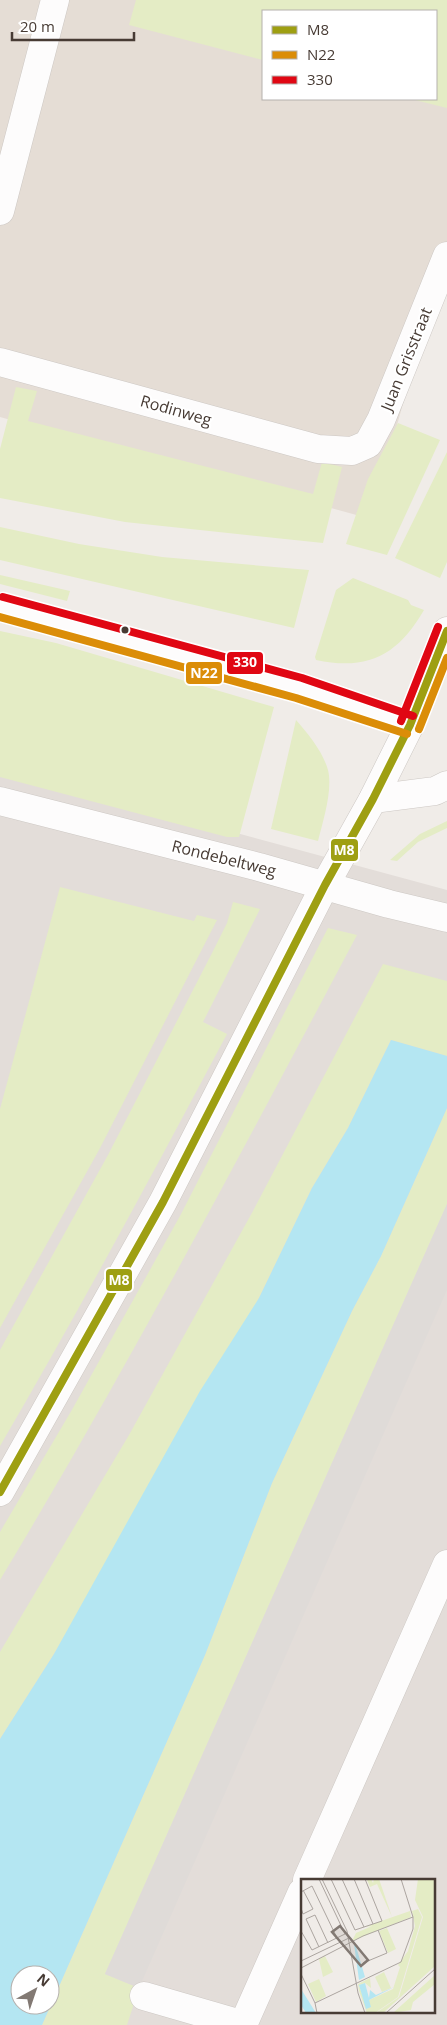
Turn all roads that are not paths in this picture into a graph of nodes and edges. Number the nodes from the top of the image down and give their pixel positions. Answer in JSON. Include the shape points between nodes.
{"nodes":[{"id":1,"x":55,"y":0,"type":"edge"},
{"id":2,"x":0,"y":211,"type":"edge"},
{"id":3,"x":447,"y":256,"type":"edge"},
{"id":4,"x":0,"y":362,"type":"edge"},
{"id":5,"x":352,"y":451,"type":"joint"},
{"id":6,"x":0,"y":607,"type":"edge"},
{"id":7,"x":447,"y":631,"type":"edge"},
{"id":8,"x":441,"y":661,"type":"edge"},
{"id":9,"x":410,"y":725,"type":"junction"},
{"id":10,"x":447,"y":785,"type":"edge"},
{"id":11,"x":373,"y":799,"type":"junction"},
{"id":12,"x":1,"y":806,"type":"edge"},
{"id":13,"x":325,"y":885,"type":"junction"},
{"id":14,"x":447,"y":918,"type":"edge"},
{"id":15,"x":0,"y":1492,"type":"edge"},
{"id":16,"x":447,"y":1564,"type":"edge"},
{"id":17,"x":308,"y":1879,"type":"edge"},
{"id":18,"x":301,"y":1894,"type":"edge"},
{"id":19,"x":144,"y":1996,"type":"dead end"},
{"id":20,"x":244,"y":2025,"type":"edge"}],
"edges":[{"from":1,"to":2,"type":"street"},
{"from":3,"to":5,"type":"street","name":"Juan Grisstraat","via":[[381,420],[368,444]]},
{"from":4,"to":5,"type":"street","name":"Rodinweg","via":[[318,449]]},
{"from":6,"to":9,"type":"street","via":[[299,688]]},
{"from":7,"to":8,"type":"street"},
{"from":8,"to":9,"type":"street"},
{"from":9,"to":11,"type":"street"},
{"from":10,"to":11,"type":"street","via":[[435,791]]},
{"from":11,"to":13,"type":"street"},
{"from":12,"to":13,"type":"street","name":"Rondebeltweg"},
{"from":13,"to":14,"type":"street","name":"Rondebeltweg"},
{"from":13,"to":15,"type":"street","via":[[163,1202]]},
{"from":16,"to":17,"type":"street"},
{"from":18,"to":20,"type":"street"},
{"from":19,"to":20,"type":"street"}]}
